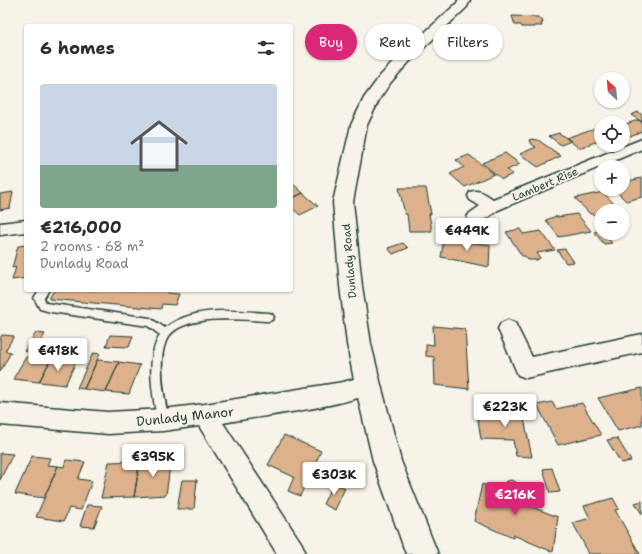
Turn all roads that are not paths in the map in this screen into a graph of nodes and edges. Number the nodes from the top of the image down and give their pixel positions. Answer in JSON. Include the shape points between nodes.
{"nodes":[{"id":1,"x":464,"y":0,"type":"edge"},
{"id":2,"x":642,"y":144,"type":"edge"},
{"id":3,"x":476,"y":196,"type":"dead end"},
{"id":4,"x":492,"y":206,"type":"junction"},
{"id":5,"x":476,"y":217,"type":"dead end"},
{"id":6,"x":24,"y":226,"type":"edge"},
{"id":7,"x":0,"y":229,"type":"edge"},
{"id":8,"x":43,"y":292,"type":"edge"},
{"id":9,"x":269,"y":317,"type":"dead end"},
{"id":10,"x":508,"y":329,"type":"dead end"},
{"id":11,"x":166,"y":334,"type":"junction"},
{"id":12,"x":642,"y":343,"type":"edge"},
{"id":13,"x":368,"y":386,"type":"junction"},
{"id":14,"x":0,"y":414,"type":"edge"},
{"id":15,"x":206,"y":415,"type":"junction"},
{"id":16,"x":163,"y":420,"type":"junction"},
{"id":17,"x":292,"y":554,"type":"edge"},
{"id":18,"x":422,"y":554,"type":"edge"}],
"edges":[{"from":1,"to":13,"type":"street","name":"Dunlady Road","via":[[463,4],[385,79],[359,125],[343,202],[351,286]]},
{"from":2,"to":4,"type":"street","name":"Lambert Rise"},
{"from":3,"to":4,"type":"street"},
{"from":4,"to":5,"type":"street","name":"Lambert Rise"},
{"from":6,"to":7,"type":"street"},
{"from":8,"to":11,"type":"lane","via":[[39,298],[43,306],[150,322]]},
{"from":9,"to":11,"type":"lane","via":[[201,317],[181,323]]},
{"from":10,"to":12,"type":"street","via":[[526,368]]},
{"from":11,"to":16,"type":"lane","via":[[159,349],[158,382]]},
{"from":13,"to":15,"type":"street","name":"Dunlady Manor"},
{"from":13,"to":18,"type":"street","name":"Dunlady Road","via":[[387,461]]},
{"from":14,"to":16,"type":"street","name":"Dunlady Manor","via":[[108,423]]},
{"from":15,"to":16,"type":"street","name":"Dunlady Manor"},
{"from":15,"to":17,"type":"street"}]}
